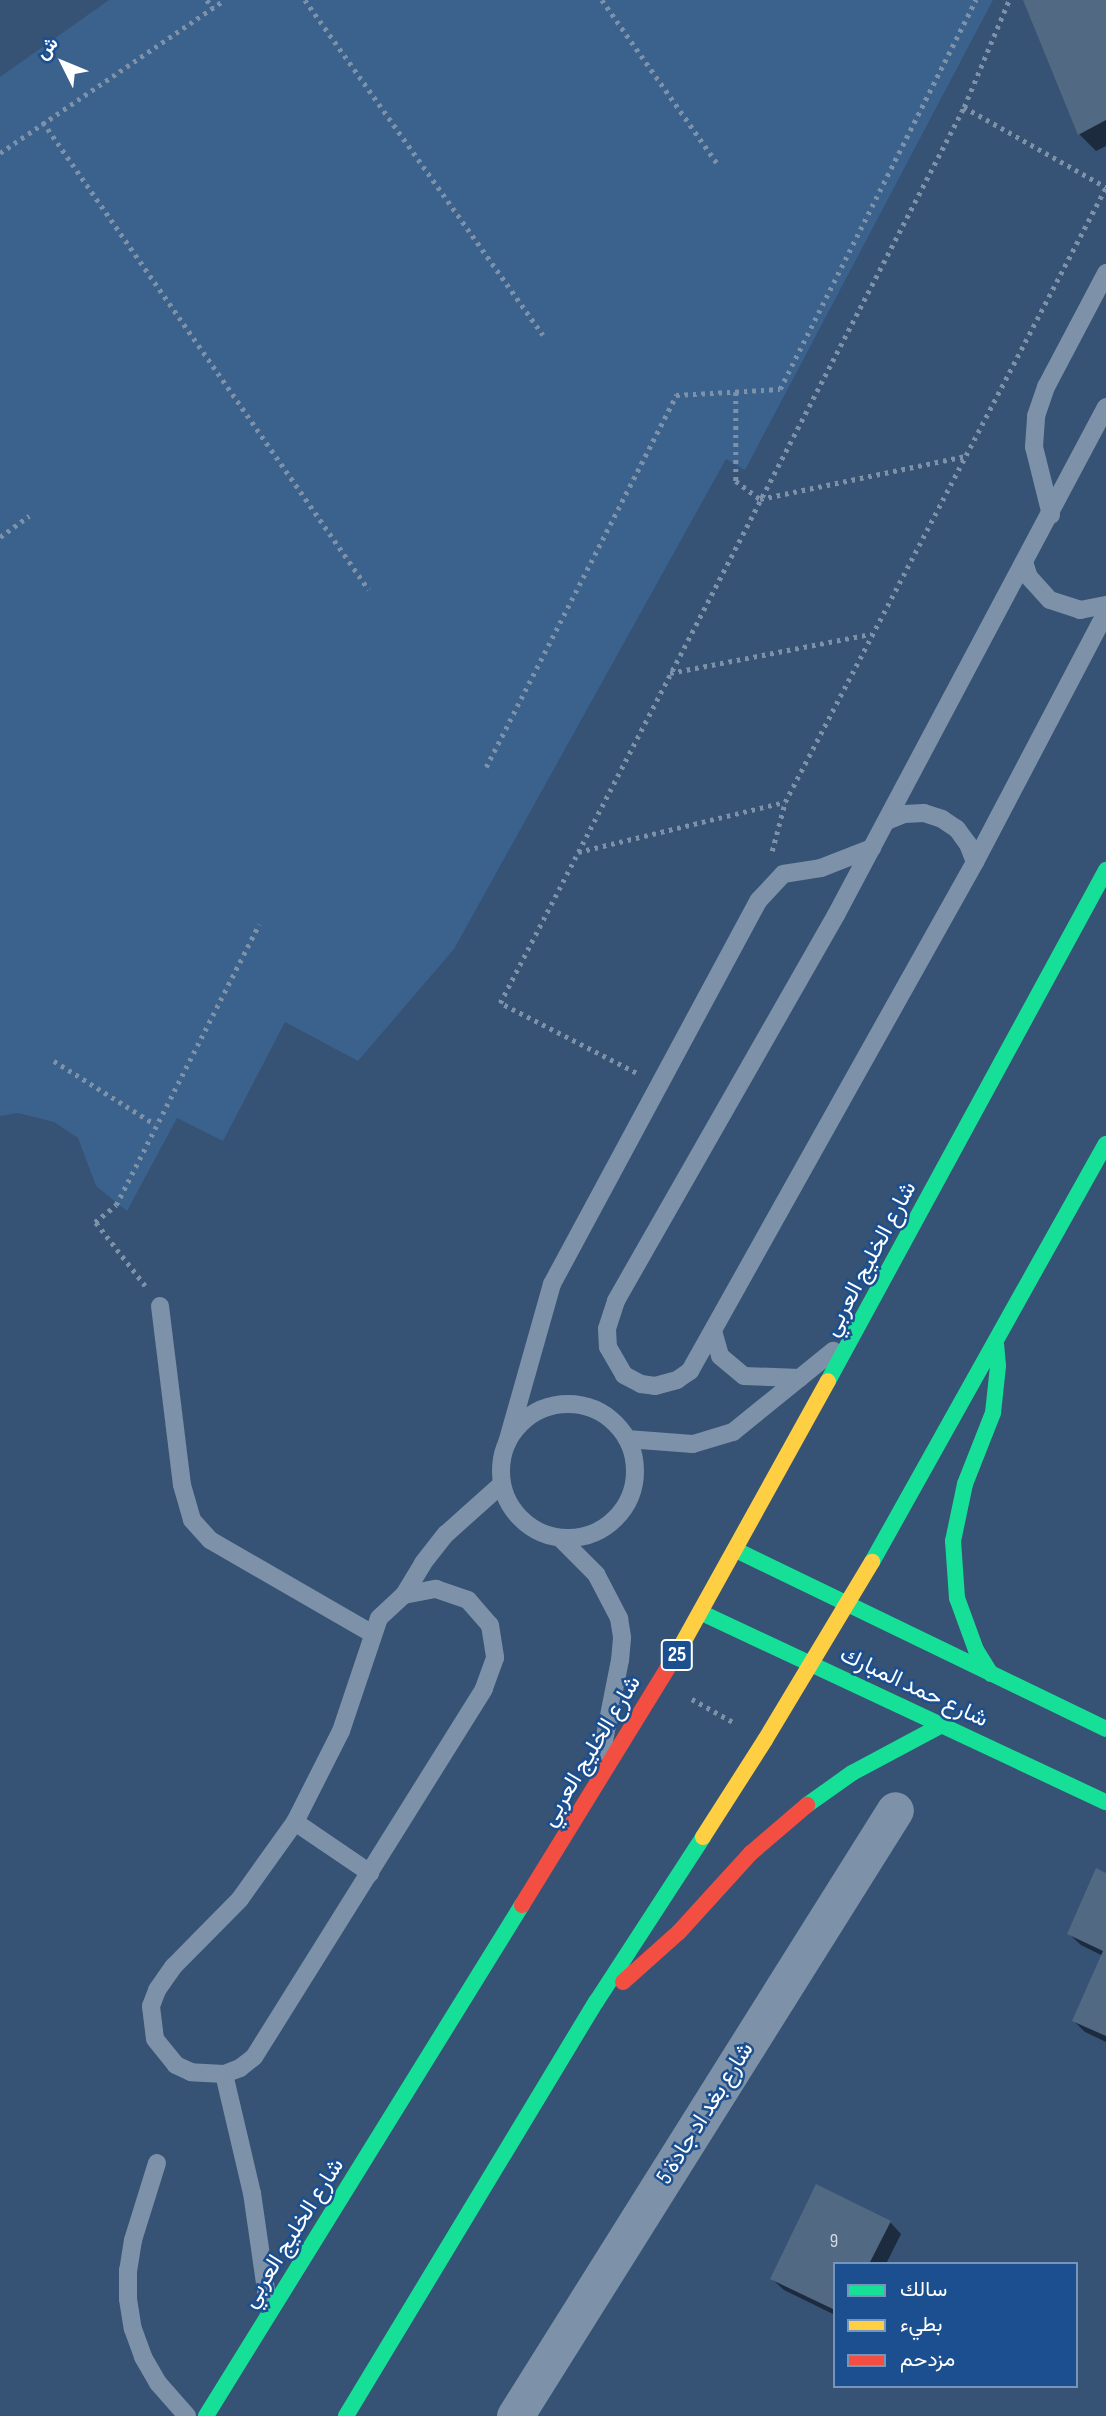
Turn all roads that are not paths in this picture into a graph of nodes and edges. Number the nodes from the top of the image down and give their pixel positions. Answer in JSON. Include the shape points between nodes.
{"nodes":[{"id":1,"x":1106,"y":273,"type":"edge"},
{"id":2,"x":1106,"y":407,"type":"edge"},
{"id":3,"x":1051,"y":515,"type":"junction"},
{"id":4,"x":1024,"y":562,"type":"junction"},
{"id":5,"x":1106,"y":605,"type":"edge"},
{"id":6,"x":1106,"y":613,"type":"edge"},
{"id":7,"x":887,"y":821,"type":"junction"},
{"id":8,"x":872,"y":848,"type":"junction"},
{"id":9,"x":975,"y":862,"type":"junction"},
{"id":10,"x":1106,"y":870,"type":"edge"},
{"id":11,"x":1106,"y":1143,"type":"edge"},
{"id":12,"x":160,"y":1306,"type":"road end"},
{"id":13,"x":713,"y":1331,"type":"junction"},
{"id":14,"x":857,"y":1331,"type":"junction"},
{"id":15,"x":996,"y":1342,"type":"junction"},
{"id":16,"x":800,"y":1378,"type":"junction"},
{"id":17,"x":626,"y":1439,"type":"junction"},
{"id":18,"x":507,"y":1443,"type":"junction"},
{"id":19,"x":502,"y":1484,"type":"junction"},
{"id":20,"x":560,"y":1538,"type":"junction"},
{"id":21,"x":738,"y":1551,"type":"junction"},
{"id":22,"x":404,"y":1595,"type":"junction"},
{"id":23,"x":848,"y":1604,"type":"junction"},
{"id":24,"x":702,"y":1613,"type":"junction"},
{"id":25,"x":371,"y":1633,"type":"junction"},
{"id":26,"x":812,"y":1663,"type":"junction"},
{"id":27,"x":991,"y":1674,"type":"junction"},
{"id":28,"x":940,"y":1726,"type":"junction"},
{"id":29,"x":1106,"y":1729,"type":"edge"},
{"id":30,"x":594,"y":1791,"type":"junction"},
{"id":31,"x":1106,"y":1802,"type":"edge"},
{"id":32,"x":895,"y":1810,"type":"dead end"},
{"id":33,"x":295,"y":1822,"type":"junction"},
{"id":34,"x":370,"y":1873,"type":"junction"},
{"id":35,"x":596,"y":2002,"type":"junction"},
{"id":36,"x":225,"y":2074,"type":"junction"},
{"id":37,"x":157,"y":2163,"type":"dead end"},
{"id":38,"x":269,"y":2313,"type":"junction"},
{"id":39,"x":187,"y":2416,"type":"edge"},
{"id":40,"x":206,"y":2416,"type":"edge"},
{"id":41,"x":346,"y":2416,"type":"edge"},
{"id":42,"x":514,"y":2416,"type":"edge"}],
"edges":[{"from":1,"to":3,"type":"lane","via":[[1046,387],[1036,416],[1036,462]]},
{"from":2,"to":3,"type":"lane"},
{"from":3,"to":4,"type":"lane"},
{"from":4,"to":5,"type":"lane","via":[[1030,577],[1050,600],[1080,610]]},
{"from":4,"to":7,"type":"lane"},
{"from":6,"to":9,"type":"lane"},
{"from":7,"to":8,"type":"lane"},
{"from":7,"to":9,"type":"lane","via":[[923,813],[942,819],[957,829]]},
{"from":8,"to":13,"type":"lane","via":[[616,1301],[607,1329],[608,1347],[624,1375],[641,1384],[667,1384],[690,1371]]},
{"from":8,"to":18,"type":"lane","via":[[821,868],[783,874],[759,900],[552,1284]]},
{"from":9,"to":13,"type":"lane"},
{"from":10,"to":14,"type":"main road","name":"شارع الخليج العربي","number":"25"},
{"from":11,"to":15,"type":"main road"},
{"from":12,"to":25,"type":"lane","via":[[183,1485],[192,1520],[211,1540]]},
{"from":13,"to":16,"type":"lane","via":[[720,1356],[744,1377]]},
{"from":14,"to":16,"type":"lane"},
{"from":14,"to":21,"type":"main road","name":"شارع الخليج العربي","number":"25"},
{"from":15,"to":23,"type":"main road"},
{"from":15,"to":27,"type":"main road","via":[[993,1413],[965,1484],[953,1550],[957,1598],[965,1625]]},
{"from":16,"to":17,"type":"lane","via":[[733,1432],[709,1441],[671,1445]]},
{"from":17,"to":18,"type":"lane","via":[[614,1422],[597,1411],[555,1405],[535,1412]]},
{"from":17,"to":20,"type":"lane","via":[[634,1458],[635,1479],[617,1517],[581,1537]]},
{"from":18,"to":19,"type":"lane","via":[[501,1463]]},
{"from":19,"to":20,"type":"lane","via":[[509,1504],[522,1520]]},
{"from":19,"to":22,"type":"lane","via":[[446,1534]]},
{"from":20,"to":30,"type":"lane","via":[[596,1574],[621,1628],[620,1660]]},
{"from":21,"to":23,"type":"main road","name":"شارع حمد المبارك"},
{"from":21,"to":24,"type":"main road","name":"شارع الخليج العربي","number":"25"},
{"from":22,"to":25,"type":"lane","via":[[390,1605]]},
{"from":22,"to":34,"type":"lane","via":[[436,1589],[468,1600],[490,1625],[495,1658],[484,1689]]},
{"from":23,"to":26,"type":"main road"},
{"from":23,"to":27,"type":"main road","name":"شارع حمد المبارك"},
{"from":24,"to":26,"type":"main road","name":"شارع حمد المبارك"},
{"from":24,"to":30,"type":"main road","name":"شارع الخليج العربي","number":"25"},
{"from":25,"to":33,"type":"lane","via":[[341,1731]]},
{"from":26,"to":28,"type":"main road","name":"شارع حمد المبارك"},
{"from":26,"to":35,"type":"main road"},
{"from":27,"to":29,"type":"main road","name":"شارع حمد المبارك"},
{"from":28,"to":31,"type":"main road","name":"شارع حمد المبارك"},
{"from":28,"to":35,"type":"main road","via":[[861,1767],[790,1817],[679,1932]]},
{"from":30,"to":38,"type":"main road","name":"شارع الخليج العربي","number":"25"},
{"from":32,"to":42,"type":"street","name":"شارع بغد اد جادة 5"},
{"from":33,"to":34,"type":"lane"},
{"from":33,"to":36,"type":"lane","via":[[240,1899],[174,1966],[151,2006],[155,2039],[170,2059],[191,2073]]},
{"from":34,"to":36,"type":"lane","via":[[254,2057]]},
{"from":35,"to":41,"type":"main road"},
{"from":36,"to":38,"type":"lane","via":[[253,2193]]},
{"from":37,"to":39,"type":"lane","via":[[133,2240],[128,2300],[143,2357],[158,2383]]},
{"from":38,"to":40,"type":"main road","name":"شارع الخليج العربي","number":"25"}]}
